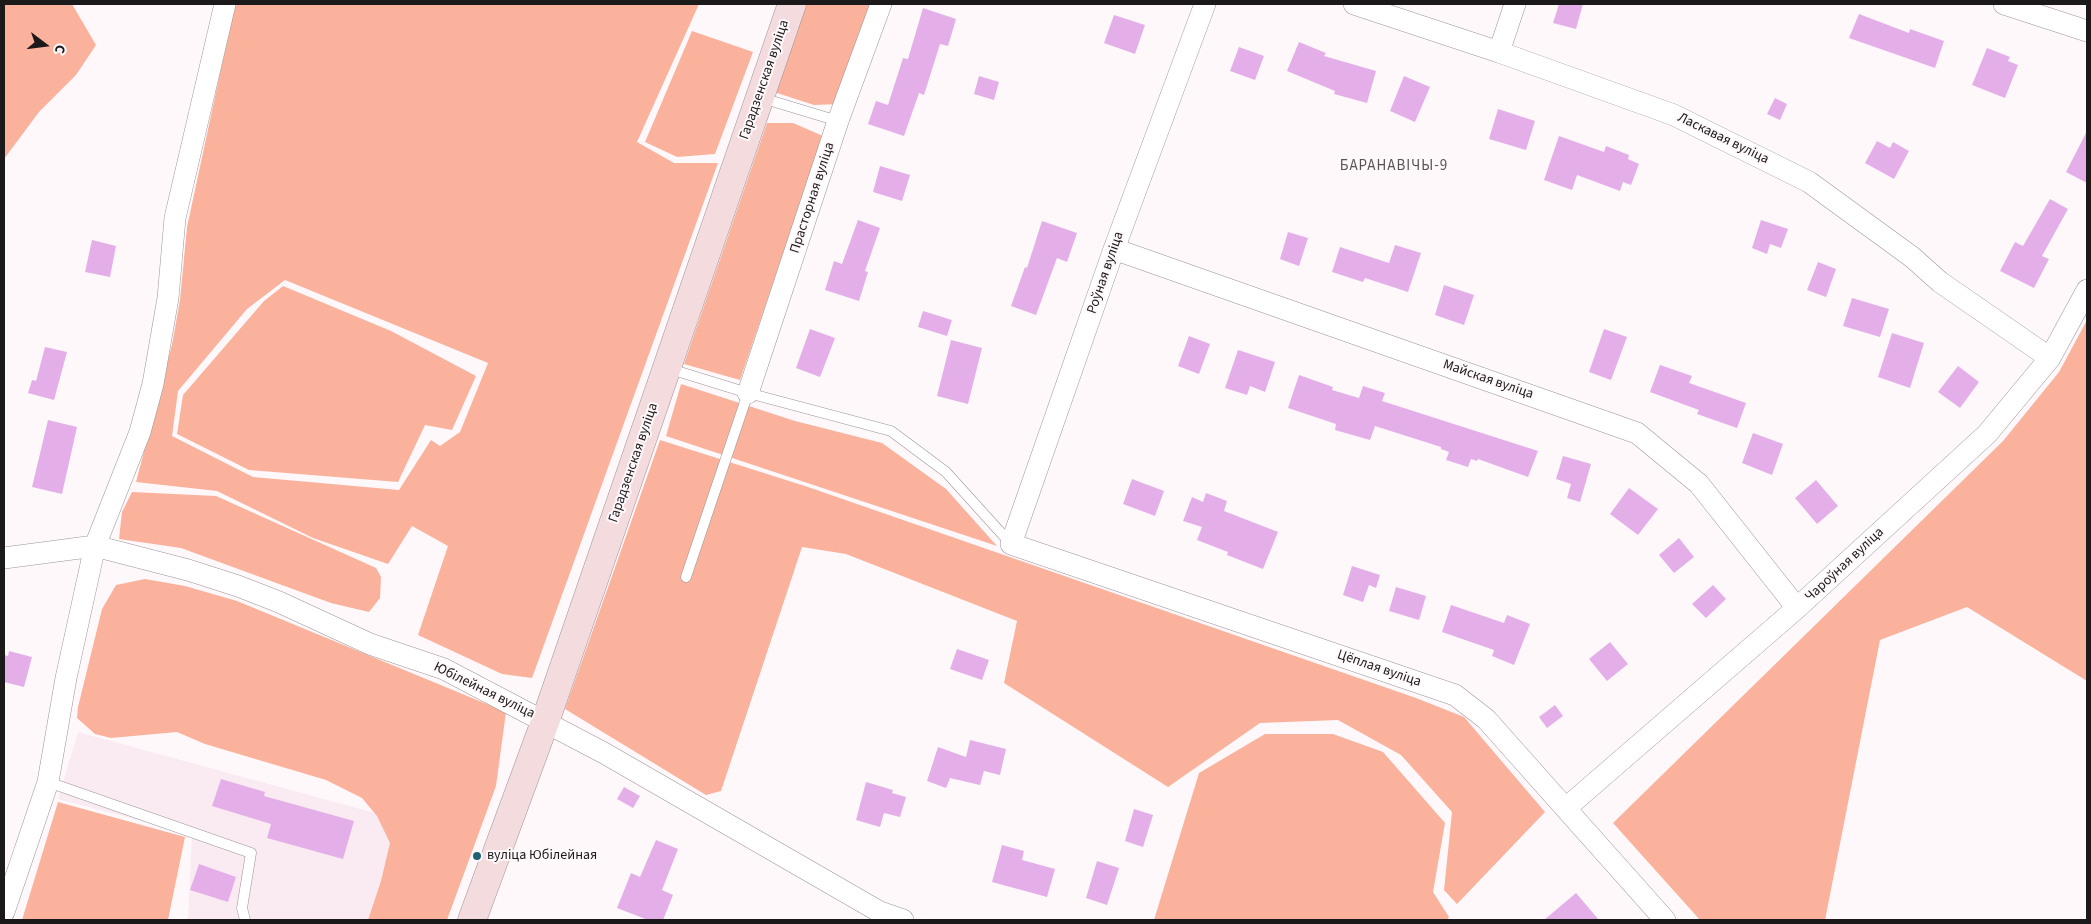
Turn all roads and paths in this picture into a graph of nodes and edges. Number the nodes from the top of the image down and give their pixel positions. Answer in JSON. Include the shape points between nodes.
{"nodes":[{"id":1,"x":225,"y":4,"type":"edge"},
{"id":2,"x":792,"y":4,"type":"edge"},
{"id":3,"x":881,"y":4,"type":"edge"},
{"id":4,"x":1205,"y":4,"type":"edge"},
{"id":5,"x":1354,"y":4,"type":"edge"},
{"id":6,"x":1515,"y":4,"type":"edge"},
{"id":7,"x":2004,"y":4,"type":"edge"},
{"id":8,"x":2087,"y":31,"type":"edge"},
{"id":9,"x":1499,"y":52,"type":"junction"},
{"id":10,"x":758,"y":97,"type":"junction"},
{"id":11,"x":838,"y":121,"type":"junction"},
{"id":12,"x":1114,"y":249,"type":"junction"},
{"id":13,"x":2087,"y":290,"type":"edge"},
{"id":14,"x":2050,"y":358,"type":"junction"},
{"id":15,"x":666,"y":368,"type":"junction"},
{"id":16,"x":748,"y":393,"type":"junction"},
{"id":17,"x":1011,"y":544,"type":"junction"},
{"id":18,"x":96,"y":546,"type":"junction"},
{"id":19,"x":4,"y":558,"type":"edge"},
{"id":20,"x":686,"y":577,"type":"dead end"},
{"id":21,"x":1797,"y":608,"type":"junction"},
{"id":22,"x":545,"y":722,"type":"junction"},
{"id":23,"x":48,"y":782,"type":"junction"},
{"id":24,"x":1566,"y":808,"type":"junction"},
{"id":25,"x":4,"y":912,"type":"edge"},
{"id":26,"x":245,"y":920,"type":"edge"},
{"id":27,"x":472,"y":920,"type":"edge"},
{"id":28,"x":903,"y":920,"type":"edge"},
{"id":29,"x":1665,"y":920,"type":"edge"}],
"edges":[{"from":1,"to":18,"type":"street","via":[[175,218],[168,298],[153,384],[140,432]]},
{"from":2,"to":10,"type":"main road","name":"Гарадзенская вуліца"},
{"from":3,"to":11,"type":"street","name":"Прасторная вуліца"},
{"from":4,"to":12,"type":"street","name":"Роўная вуліца"},
{"from":5,"to":9,"type":"street","name":"Ласкавая вуліца"},
{"from":6,"to":9,"type":"street"},
{"from":7,"to":8,"type":"street"},
{"from":9,"to":14,"type":"street","name":"Ласкавая вуліца","via":[[1674,115],[1809,182],[1912,257],[1940,282]]},
{"from":10,"to":11,"type":"lane"},
{"from":10,"to":15,"type":"main road","name":"Гарадзенская вуліца"},
{"from":11,"to":16,"type":"street","name":"Прасторная вуліца"},
{"from":12,"to":17,"type":"street","name":"Роўная вуліца"},
{"from":12,"to":21,"type":"street","name":"Майская вуліца","via":[[1637,432],[1699,484]]},
{"from":13,"to":14,"type":"street","name":"Чароўная вуліца"},
{"from":14,"to":21,"type":"street","name":"Чароўная вуліца","via":[[1987,434]]},
{"from":15,"to":16,"type":"lane"},
{"from":15,"to":22,"type":"main road","name":"Гарадзенская вуліца"},
{"from":16,"to":17,"type":"lane","via":[[891,431],[946,472]]},
{"from":16,"to":20,"type":"lane"},
{"from":17,"to":24,"type":"street","name":"Цёплая вуліца","via":[[1455,695],[1486,719]]},
{"from":18,"to":19,"type":"street","name":"Юбілейная вуліца"},
{"from":18,"to":22,"type":"street","name":"Юбілейная вуліца","via":[[188,570],[279,602],[370,644],[444,669]]},
{"from":18,"to":23,"type":"street","via":[[66,678]]},
{"from":21,"to":24,"type":"street","name":"Чароўная вуліца"},
{"from":22,"to":27,"type":"main road","name":"Гарадзенская вуліца"},
{"from":22,"to":28,"type":"street","name":"Юбілейная вуліца","via":[[880,912]]},
{"from":23,"to":25,"type":"street"},
{"from":23,"to":26,"type":"lane","via":[[250,853],[242,908]]},
{"from":24,"to":29,"type":"street","name":"Цёплая вуліца"}]}
